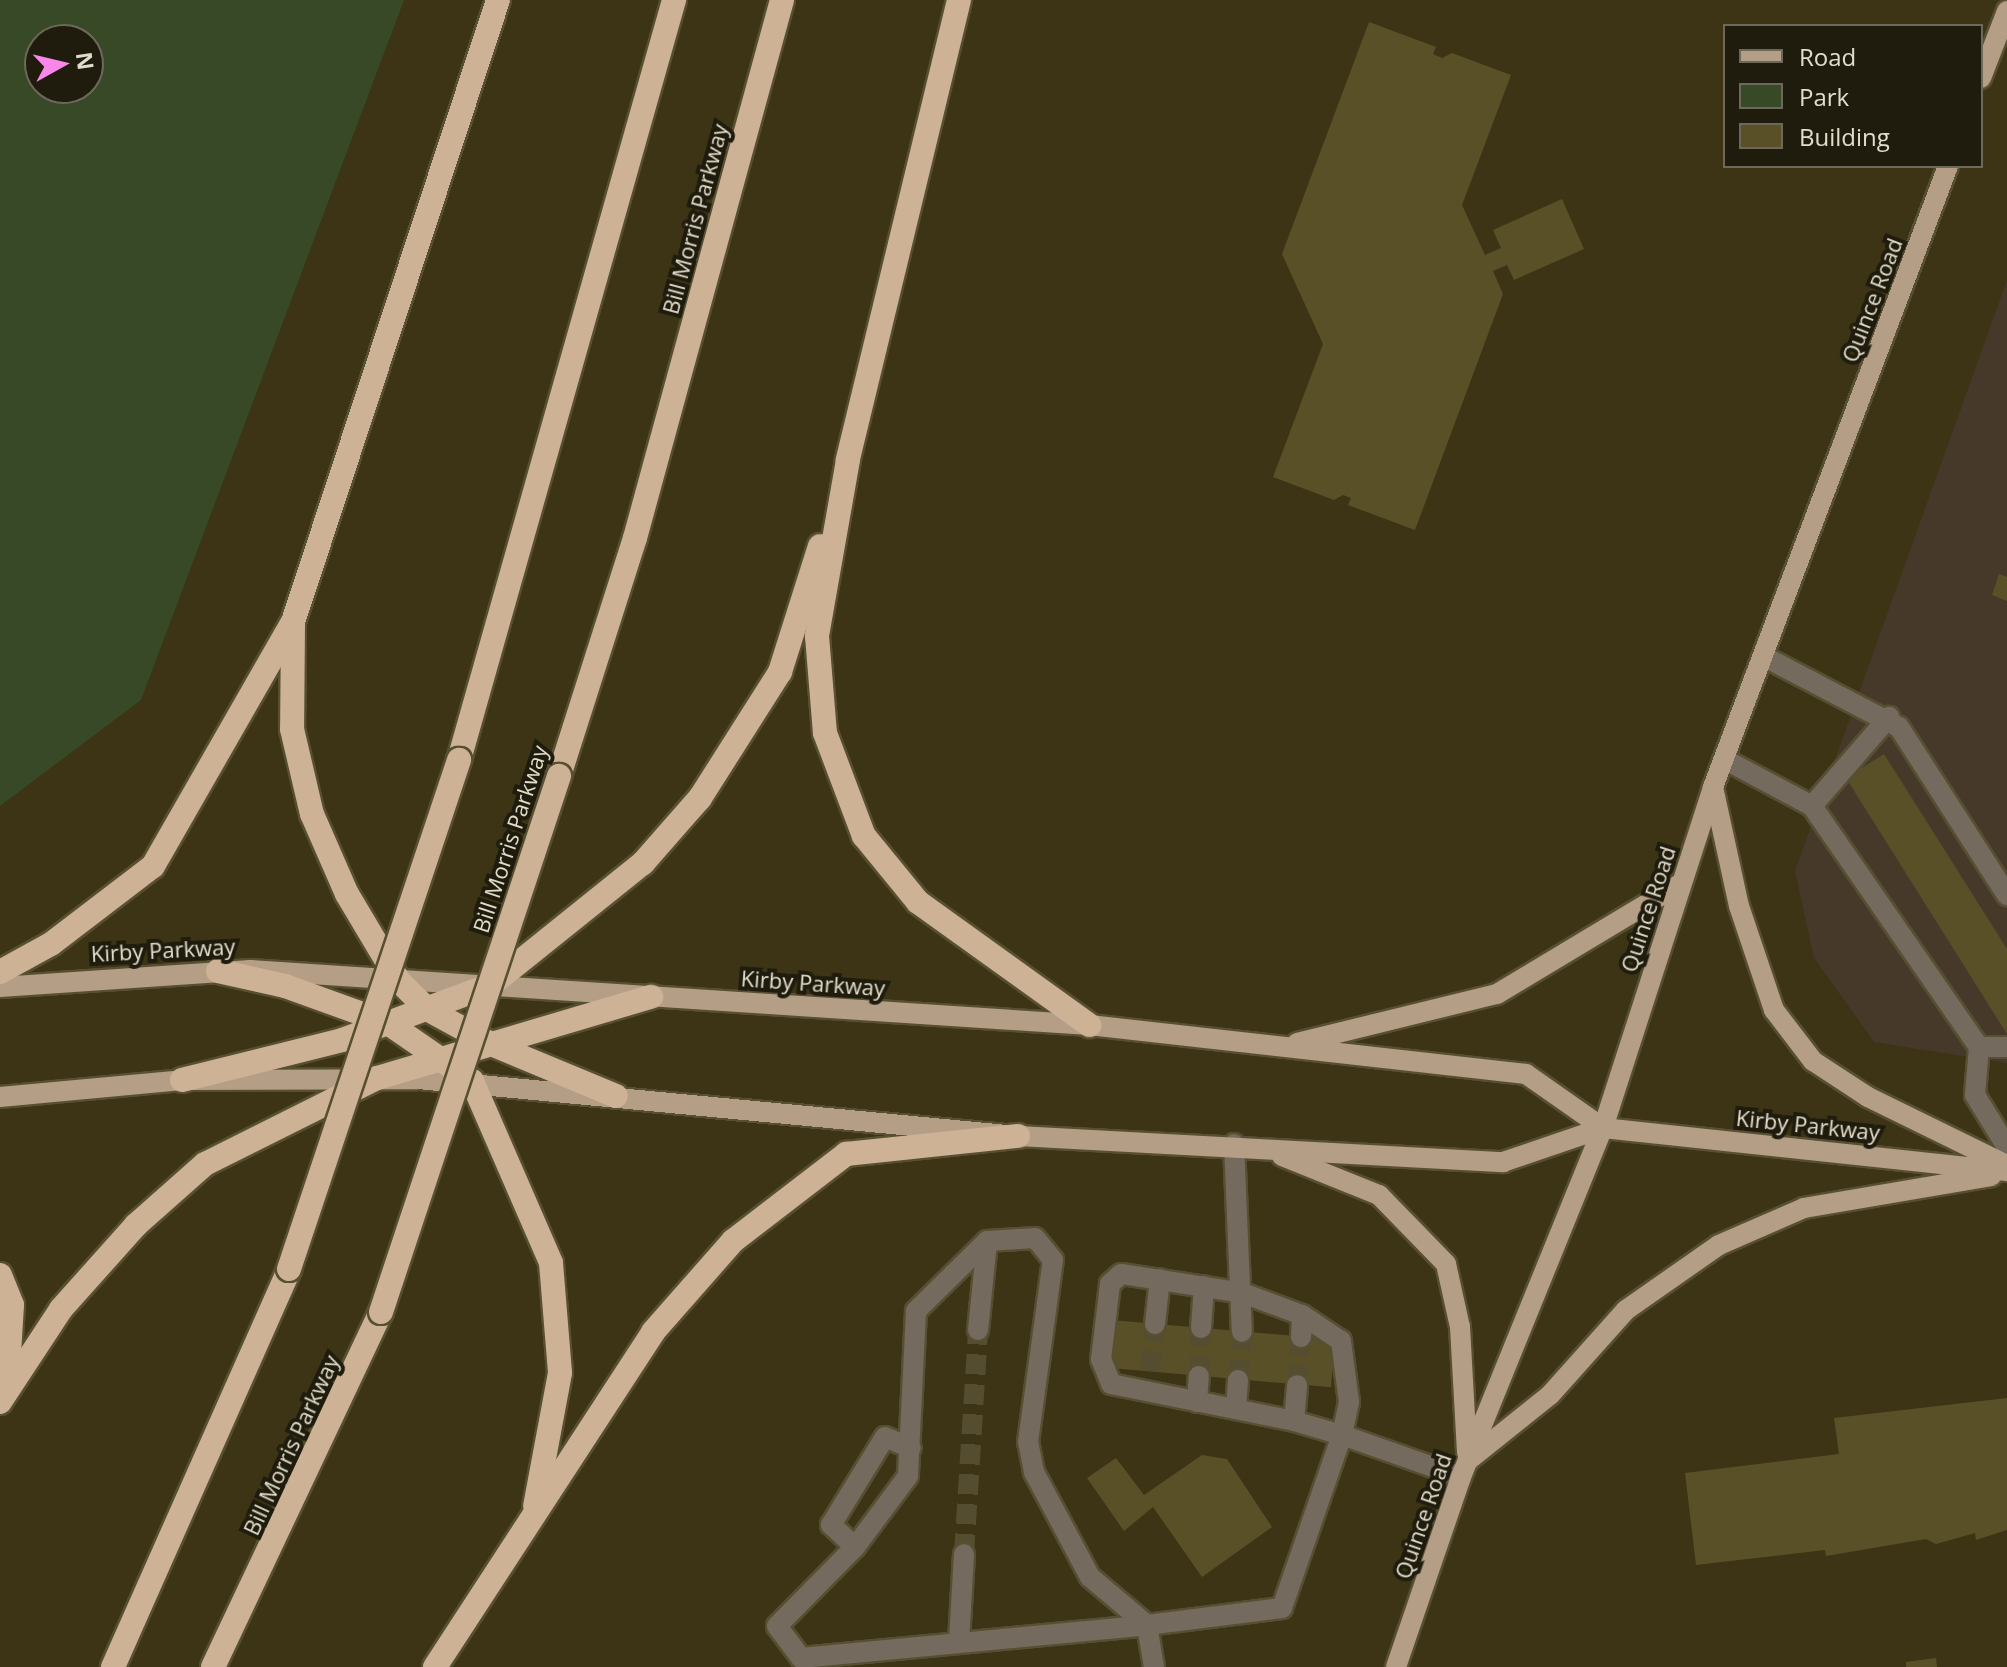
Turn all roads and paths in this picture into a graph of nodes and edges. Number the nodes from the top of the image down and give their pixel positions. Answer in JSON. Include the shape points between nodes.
{"nodes":[{"id":1,"x":498,"y":0,"type":"edge"},
{"id":2,"x":674,"y":0,"type":"edge"},
{"id":3,"x":782,"y":0,"type":"edge"},
{"id":4,"x":959,"y":0,"type":"edge"},
{"id":5,"x":2007,"y":11,"type":"edge"},
{"id":6,"x":1983,"y":73,"type":"edge"},
{"id":7,"x":1947,"y":168,"type":"edge"},
{"id":8,"x":848,"y":460,"type":"junction"},
{"id":9,"x":293,"y":622,"type":"junction"},
{"id":10,"x":1763,"y":656,"type":"junction"},
{"id":11,"x":1889,"y":717,"type":"junction"},
{"id":12,"x":1724,"y":759,"type":"junction"},
{"id":13,"x":1713,"y":787,"type":"junction"},
{"id":14,"x":1812,"y":806,"type":"junction"},
{"id":15,"x":1680,"y":884,"type":"junction"},
{"id":16,"x":2007,"y":895,"type":"edge"},
{"id":17,"x":218,"y":971,"type":"junction"},
{"id":18,"x":0,"y":972,"type":"edge"},
{"id":19,"x":398,"y":980,"type":"junction"},
{"id":20,"x":491,"y":985,"type":"junction"},
{"id":21,"x":0,"y":987,"type":"edge"},
{"id":22,"x":651,"y":997,"type":"junction"},
{"id":23,"x":427,"y":1009,"type":"junction"},
{"id":24,"x":388,"y":1023,"type":"junction"},
{"id":25,"x":1089,"y":1025,"type":"junction"},
{"id":26,"x":491,"y":1044,"type":"junction"},
{"id":27,"x":1278,"y":1047,"type":"junction"},
{"id":28,"x":1979,"y":1047,"type":"junction"},
{"id":29,"x":2007,"y":1047,"type":"edge"},
{"id":30,"x":444,"y":1058,"type":"junction"},
{"id":31,"x":377,"y":1078,"type":"junction"},
{"id":32,"x":182,"y":1080,"type":"junction"},
{"id":33,"x":472,"y":1081,"type":"junction"},
{"id":34,"x":616,"y":1096,"type":"junction"},
{"id":35,"x":0,"y":1097,"type":"edge"},
{"id":36,"x":1603,"y":1128,"type":"junction"},
{"id":37,"x":1018,"y":1136,"type":"junction"},
{"id":38,"x":1234,"y":1144,"type":"junction"},
{"id":39,"x":2007,"y":1147,"type":"edge"},
{"id":40,"x":1264,"y":1149,"type":"junction"},
{"id":41,"x":2007,"y":1170,"type":"edge"},
{"id":42,"x":987,"y":1241,"type":"junction"},
{"id":43,"x":0,"y":1275,"type":"edge"},
{"id":44,"x":1160,"y":1279,"type":"junction"},
{"id":45,"x":1204,"y":1286,"type":"junction"},
{"id":46,"x":1243,"y":1293,"type":"junction"},
{"id":47,"x":1302,"y":1315,"type":"junction"},
{"id":48,"x":1155,"y":1324,"type":"tunnel mouth"},
{"id":49,"x":1201,"y":1328,"type":"tunnel mouth"},
{"id":50,"x":978,"y":1330,"type":"tunnel mouth"},
{"id":51,"x":1242,"y":1332,"type":"tunnel mouth"},
{"id":52,"x":1301,"y":1337,"type":"tunnel mouth"},
{"id":53,"x":1150,"y":1371,"type":"tunnel mouth"},
{"id":54,"x":1199,"y":1376,"type":"tunnel mouth"},
{"id":55,"x":1238,"y":1380,"type":"tunnel mouth"},
{"id":56,"x":1297,"y":1385,"type":"tunnel mouth"},
{"id":57,"x":1150,"y":1393,"type":"junction"},
{"id":58,"x":4,"y":1394,"type":"edge"},
{"id":59,"x":1197,"y":1402,"type":"junction"},
{"id":60,"x":1236,"y":1409,"type":"junction"},
{"id":61,"x":1294,"y":1421,"type":"junction"},
{"id":62,"x":1342,"y":1435,"type":"junction"},
{"id":63,"x":911,"y":1448,"type":"junction"},
{"id":64,"x":1464,"y":1469,"type":"junction"},
{"id":65,"x":533,"y":1516,"type":"junction"},
{"id":66,"x":855,"y":1547,"type":"junction"},
{"id":67,"x":964,"y":1554,"type":"tunnel mouth"},
{"id":68,"x":1147,"y":1625,"type":"junction"},
{"id":69,"x":959,"y":1641,"type":"junction"},
{"id":70,"x":113,"y":1667,"type":"edge"},
{"id":71,"x":213,"y":1667,"type":"edge"},
{"id":72,"x":435,"y":1667,"type":"edge"},
{"id":73,"x":1154,"y":1667,"type":"edge"},
{"id":74,"x":1396,"y":1667,"type":"edge"}],
"edges":[{"from":1,"to":9,"type":"highway"},
{"from":2,"to":70,"type":"highway","bridge":true,"via":[[459,760],[289,1269]]},
{"from":3,"to":71,"type":"highway","name":"Bill Morris Parkway","bridge":true,"via":[[635,538],[381,1312]]},
{"from":4,"to":8,"type":"highway"},
{"from":5,"to":6,"type":"main road"},
{"from":7,"to":10,"type":"main road","name":"Quince Road"},
{"from":8,"to":20,"type":"highway","via":[[780,672],[700,798],[643,863]]},
{"from":8,"to":25,"type":"highway","via":[[817,636],[825,733],[864,836],[918,902]]},
{"from":9,"to":18,"type":"highway","via":[[153,866],[51,944]]},
{"from":9,"to":19,"type":"highway","via":[[292,729],[312,814],[347,894]]},
{"from":10,"to":11,"type":"lane"},
{"from":10,"to":12,"type":"main road","name":"Quince Road"},
{"from":11,"to":14,"type":"lane"},
{"from":11,"to":16,"type":"lane"},
{"from":12,"to":13,"type":"main road","name":"Quince Road"},
{"from":12,"to":14,"type":"lane"},
{"from":13,"to":15,"type":"main road","name":"Quince Road"},
{"from":13,"to":41,"type":"main road","via":[[1739,906],[1774,1010],[1813,1061],[1868,1097]]},
{"from":14,"to":28,"type":"lane"},
{"from":15,"to":27,"type":"main road","via":[[1497,994]]},
{"from":15,"to":36,"type":"main road","name":"Quince Road"},
{"from":17,"to":19,"type":"main road","name":"Kirby Parkway"},
{"from":17,"to":21,"type":"main road","name":"Kirby Parkway"},
{"from":17,"to":24,"type":"highway"},
{"from":19,"to":20,"type":"main road","name":"Kirby Parkway"},
{"from":19,"to":23,"type":"highway"},
{"from":20,"to":22,"type":"main road","name":"Kirby Parkway"},
{"from":20,"to":23,"type":"highway"},
{"from":22,"to":25,"type":"main road","name":"Kirby Parkway"},
{"from":22,"to":26,"type":"highway"},
{"from":23,"to":24,"type":"highway"},
{"from":23,"to":26,"type":"highway"},
{"from":24,"to":30,"type":"highway"},
{"from":24,"to":32,"type":"highway"},
{"from":25,"to":27,"type":"main road","name":"Kirby Parkway"},
{"from":26,"to":30,"type":"highway"},
{"from":26,"to":34,"type":"highway"},
{"from":27,"to":36,"type":"main road","name":"Kirby Parkway","via":[[1526,1074]]},
{"from":28,"to":29,"type":"lane"},
{"from":28,"to":39,"type":"lane","via":[[1975,1095]]},
{"from":30,"to":31,"type":"highway"},
{"from":30,"to":33,"type":"highway"},
{"from":31,"to":32,"type":"main road","name":"Kirby Parkway"},
{"from":31,"to":33,"type":"main road","name":"Kirby Parkway"},
{"from":31,"to":58,"type":"highway","via":[[205,1164],[136,1225],[61,1309]]},
{"from":32,"to":35,"type":"main road","name":"Kirby Parkway"},
{"from":33,"to":34,"type":"main road","name":"Kirby Parkway"},
{"from":33,"to":65,"type":"highway","via":[[551,1263],[560,1373]]},
{"from":34,"to":37,"type":"main road","name":"Kirby Parkway"},
{"from":36,"to":40,"type":"main road","name":"Kirby Parkway","via":[[1503,1162]]},
{"from":36,"to":41,"type":"main road","name":"Kirby Parkway"},
{"from":36,"to":64,"type":"main road","name":"Quince Road"},
{"from":37,"to":38,"type":"main road","name":"Kirby Parkway"},
{"from":37,"to":65,"type":"highway","via":[[846,1154],[733,1241],[653,1332]]},
{"from":38,"to":40,"type":"main road","name":"Kirby Parkway"},
{"from":38,"to":46,"type":"lane"},
{"from":40,"to":64,"type":"main road","via":[[1379,1195],[1446,1264],[1460,1327]]},
{"from":41,"to":64,"type":"main road","via":[[1804,1208],[1719,1245],[1626,1310],[1550,1395]]},
{"from":42,"to":50,"type":"lane"},
{"from":42,"to":63,"type":"lane","via":[[916,1311]]},
{"from":42,"to":68,"type":"lane","via":[[1035,1238],[1053,1260],[1028,1442],[1034,1472],[1090,1577]]},
{"from":43,"to":58,"type":"highway","via":[[12,1305]]},
{"from":44,"to":45,"type":"lane"},
{"from":44,"to":48,"type":"lane"},
{"from":44,"to":57,"type":"lane","via":[[1126,1273],[1113,1280],[1101,1359],[1106,1381]]},
{"from":45,"to":46,"type":"lane"},
{"from":45,"to":49,"type":"lane"},
{"from":46,"to":47,"type":"lane"},
{"from":46,"to":51,"type":"lane"},
{"from":47,"to":52,"type":"lane"},
{"from":47,"to":62,"type":"lane","via":[[1341,1341],[1349,1402]]},
{"from":53,"to":57,"type":"lane"},
{"from":54,"to":59,"type":"lane"},
{"from":55,"to":60,"type":"lane"},
{"from":56,"to":61,"type":"lane"},
{"from":57,"to":59,"type":"lane"},
{"from":59,"to":60,"type":"lane"},
{"from":60,"to":61,"type":"lane"},
{"from":61,"to":62,"type":"lane"},
{"from":62,"to":64,"type":"lane"},
{"from":62,"to":68,"type":"lane","via":[[1282,1608]]},
{"from":63,"to":66,"type":"lane","via":[[908,1476]]},
{"from":63,"to":66,"type":"lane","via":[[885,1437],[831,1525]]},
{"from":64,"to":74,"type":"main road","name":"Quince Road"},
{"from":65,"to":72,"type":"highway"},
{"from":66,"to":69,"type":"lane","via":[[777,1626],[801,1658]]},
{"from":67,"to":69,"type":"lane"},
{"from":68,"to":69,"type":"lane"},
{"from":68,"to":73,"type":"lane"}]}
